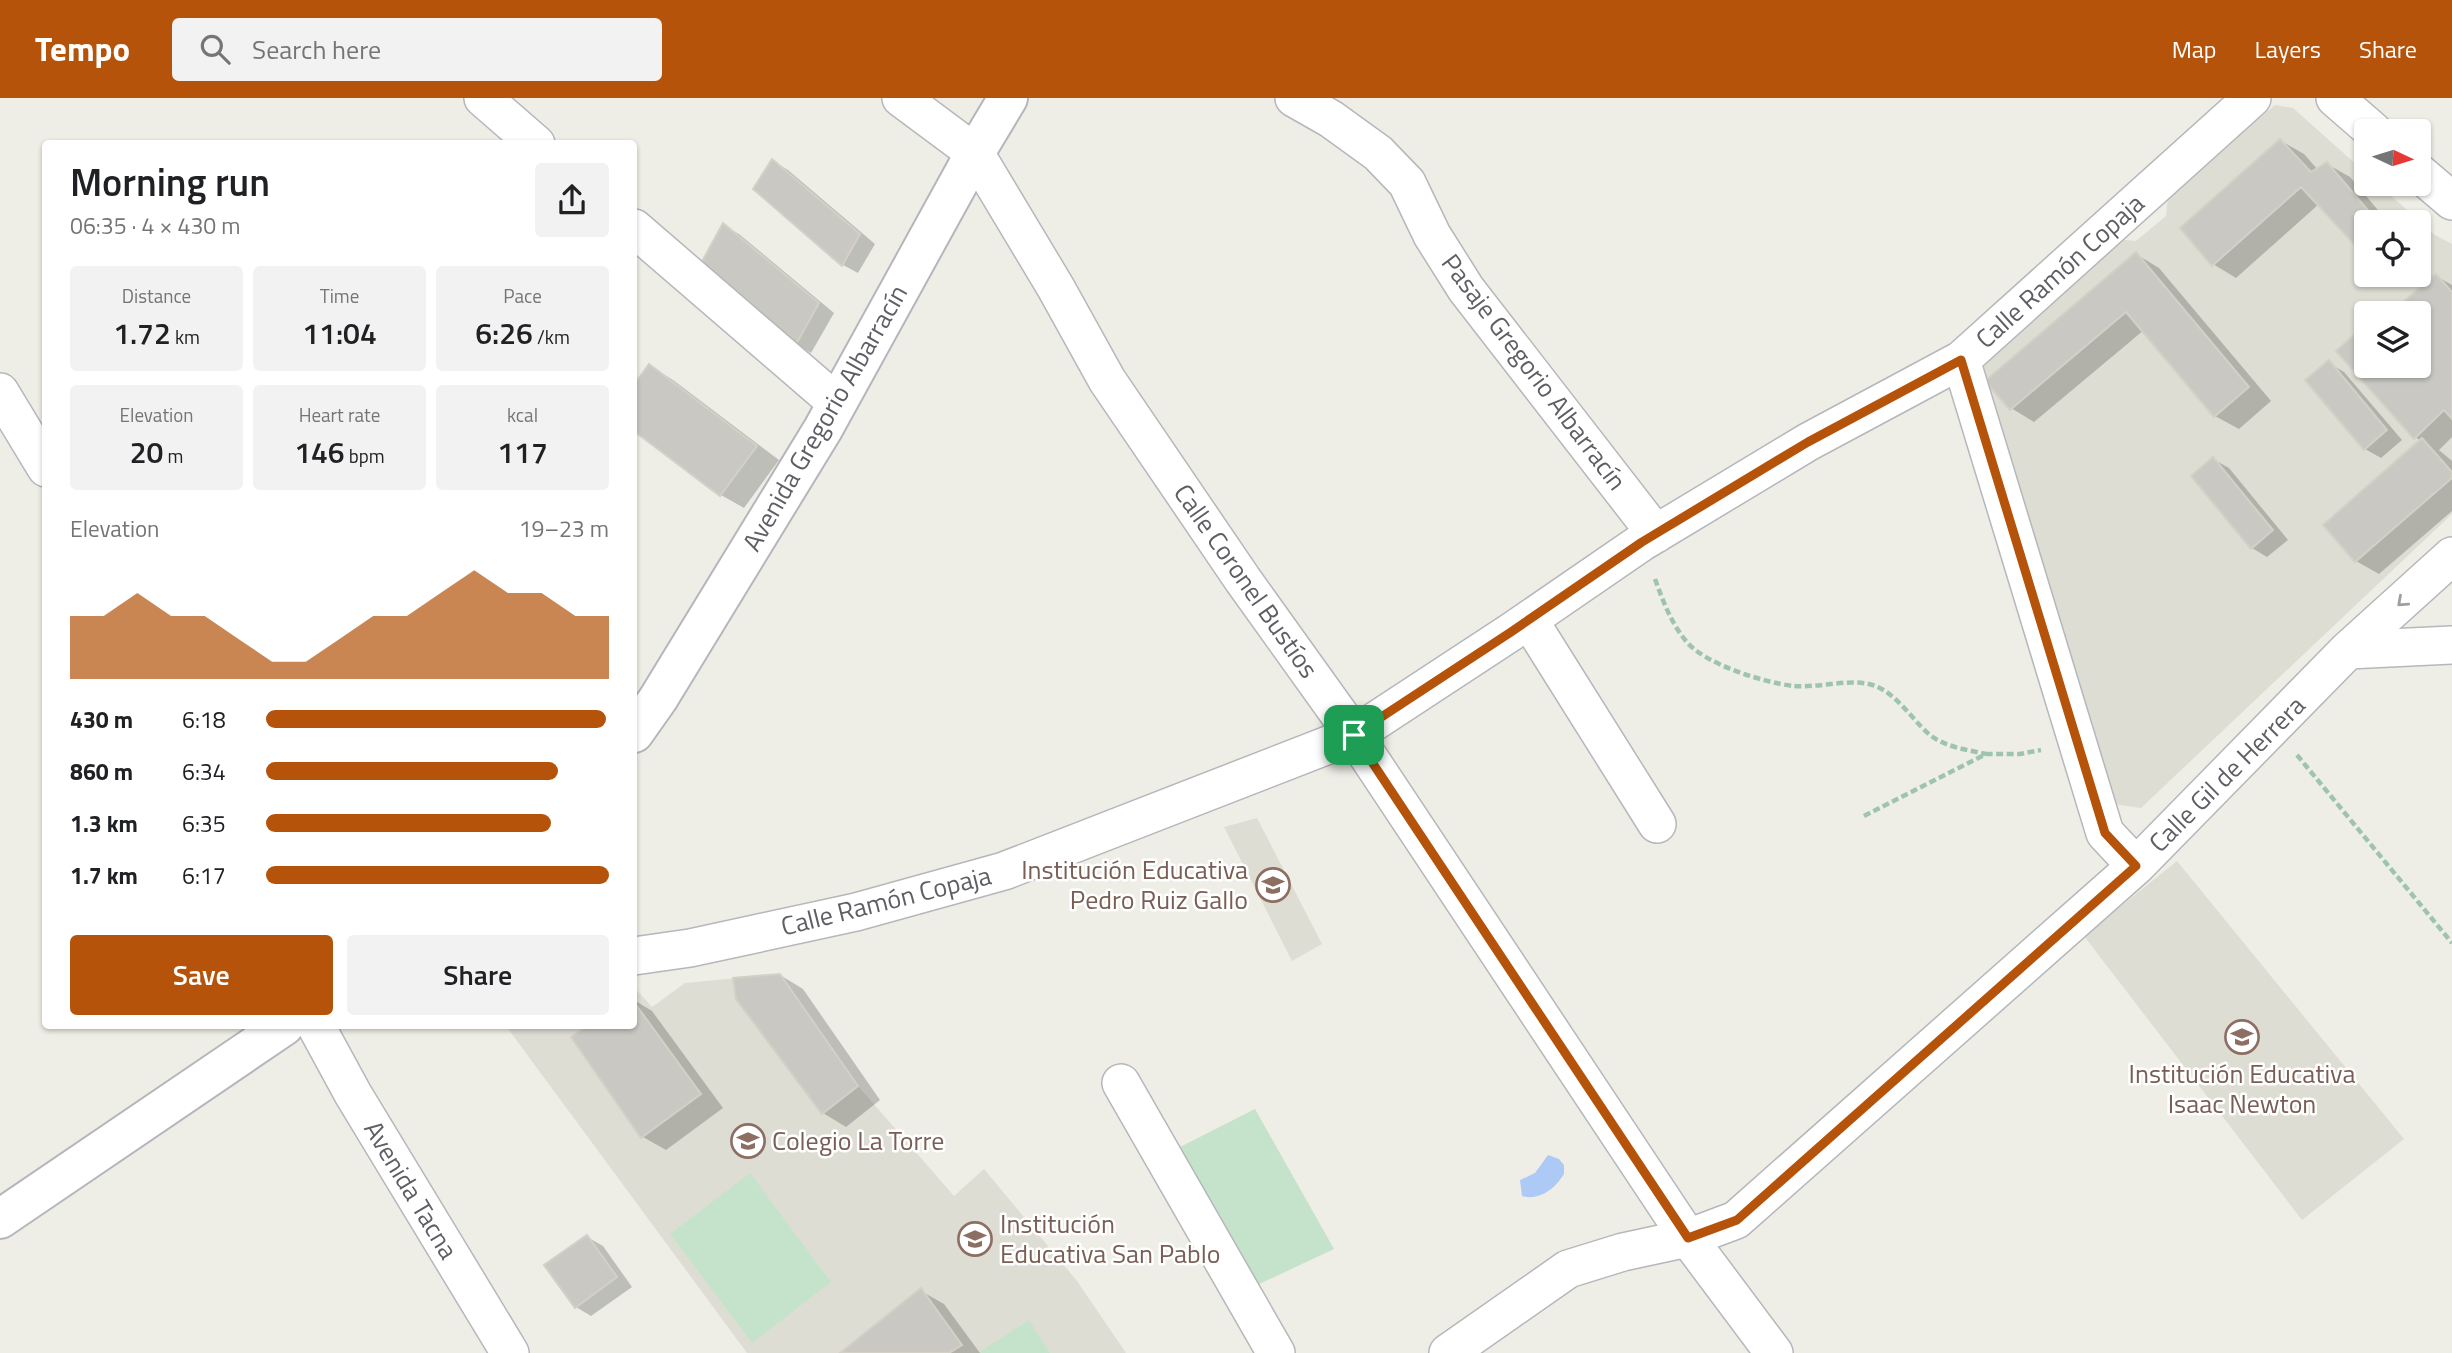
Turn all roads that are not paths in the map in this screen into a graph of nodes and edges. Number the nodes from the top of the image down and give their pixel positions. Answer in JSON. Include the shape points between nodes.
{"nodes":[{"id":1,"x":483,"y":98,"type":"edge"},
{"id":2,"x":901,"y":98,"type":"edge"},
{"id":3,"x":1008,"y":98,"type":"edge"},
{"id":4,"x":1294,"y":98,"type":"edge"},
{"id":5,"x":2252,"y":98,"type":"edge"},
{"id":6,"x":2335,"y":98,"type":"edge"},
{"id":7,"x":2359,"y":119,"type":"edge"},
{"id":8,"x":531,"y":140,"type":"edge"},
{"id":9,"x":975,"y":153,"type":"junction"},
{"id":10,"x":2431,"y":183,"type":"edge"},
{"id":11,"x":2452,"y":201,"type":"edge"},
{"id":12,"x":637,"y":231,"type":"edge"},
{"id":13,"x":1961,"y":360,"type":"junction"},
{"id":14,"x":0,"y":392,"type":"edge"},
{"id":15,"x":837,"y":403,"type":"junction"},
{"id":16,"x":42,"y":461,"type":"edge"},
{"id":17,"x":1649,"y":538,"type":"junction"},
{"id":18,"x":2452,"y":556,"type":"edge"},
{"id":19,"x":1529,"y":620,"type":"junction"},
{"id":20,"x":2452,"y":645,"type":"edge"},
{"id":21,"x":2348,"y":650,"type":"junction"},
{"id":22,"x":637,"y":729,"type":"edge"},
{"id":23,"x":1354,"y":735,"type":"junction"},
{"id":24,"x":1657,"y":824,"type":"dead end"},
{"id":25,"x":2136,"y":866,"type":"junction"},
{"id":26,"x":637,"y":956,"type":"edge"},
{"id":27,"x":280,"y":1029,"type":"edge"},
{"id":28,"x":318,"y":1029,"type":"edge"},
{"id":29,"x":1121,"y":1083,"type":"dead end"},
{"id":30,"x":0,"y":1219,"type":"edge"},
{"id":31,"x":1688,"y":1238,"type":"junction"},
{"id":32,"x":510,"y":1353,"type":"edge"},
{"id":33,"x":1276,"y":1353,"type":"edge"},
{"id":34,"x":1448,"y":1353,"type":"edge"},
{"id":35,"x":1774,"y":1353,"type":"edge"}],
"edges":[{"from":1,"to":8,"type":"street"},
{"from":2,"to":9,"type":"street","name":"Calle Coronel Bustíos"},
{"from":3,"to":9,"type":"street","name":"Avenida Gregorio Albarracín"},
{"from":4,"to":17,"type":"street","name":"Pasaje Gregorio Albarracín","via":[[1378,153],[1407,183],[1466,289]]},
{"from":5,"to":13,"type":"street","name":"Calle Ramón Copaja"},
{"from":6,"to":7,"type":"street"},
{"from":9,"to":15,"type":"street","name":"Avenida Gregorio Albarracín"},
{"from":9,"to":23,"type":"street","name":"Calle Coronel Bustíos","via":[[1107,380]]},
{"from":10,"to":11,"type":"street"},
{"from":12,"to":15,"type":"street"},
{"from":13,"to":17,"type":"street","name":"Calle Ramón Copaja","via":[[1808,442]]},
{"from":13,"to":25,"type":"street","via":[[2105,833]]},
{"from":14,"to":16,"type":"street"},
{"from":15,"to":22,"type":"street","name":"Avenida Gregorio Albarracín"},
{"from":17,"to":19,"type":"street","name":"Calle Ramón Copaja"},
{"from":18,"to":21,"type":"street","name":"Calle Gil de Herrera","one_way":true},
{"from":19,"to":23,"type":"street","name":"Calle Ramón Copaja"},
{"from":19,"to":24,"type":"street"},
{"from":20,"to":21,"type":"street"},
{"from":21,"to":25,"type":"street","name":"Calle Gil de Herrera"},
{"from":23,"to":26,"type":"street","name":"Calle Ramón Copaja","via":[[1004,871],[856,912]]},
{"from":23,"to":31,"type":"street","name":"Calle Coronel Bustíos"},
{"from":25,"to":31,"type":"street","name":"Calle Gil de Herrera","via":[[1737,1220]]},
{"from":27,"to":30,"type":"street"},
{"from":28,"to":32,"type":"street","name":"Avenida Tacna","via":[[352,1094]]},
{"from":29,"to":33,"type":"street"},
{"from":31,"to":34,"type":"street","name":"Calle Gil de Herrera","via":[[1568,1269]]},
{"from":31,"to":35,"type":"street","name":"Calle Coronel Bustíos"}]}
